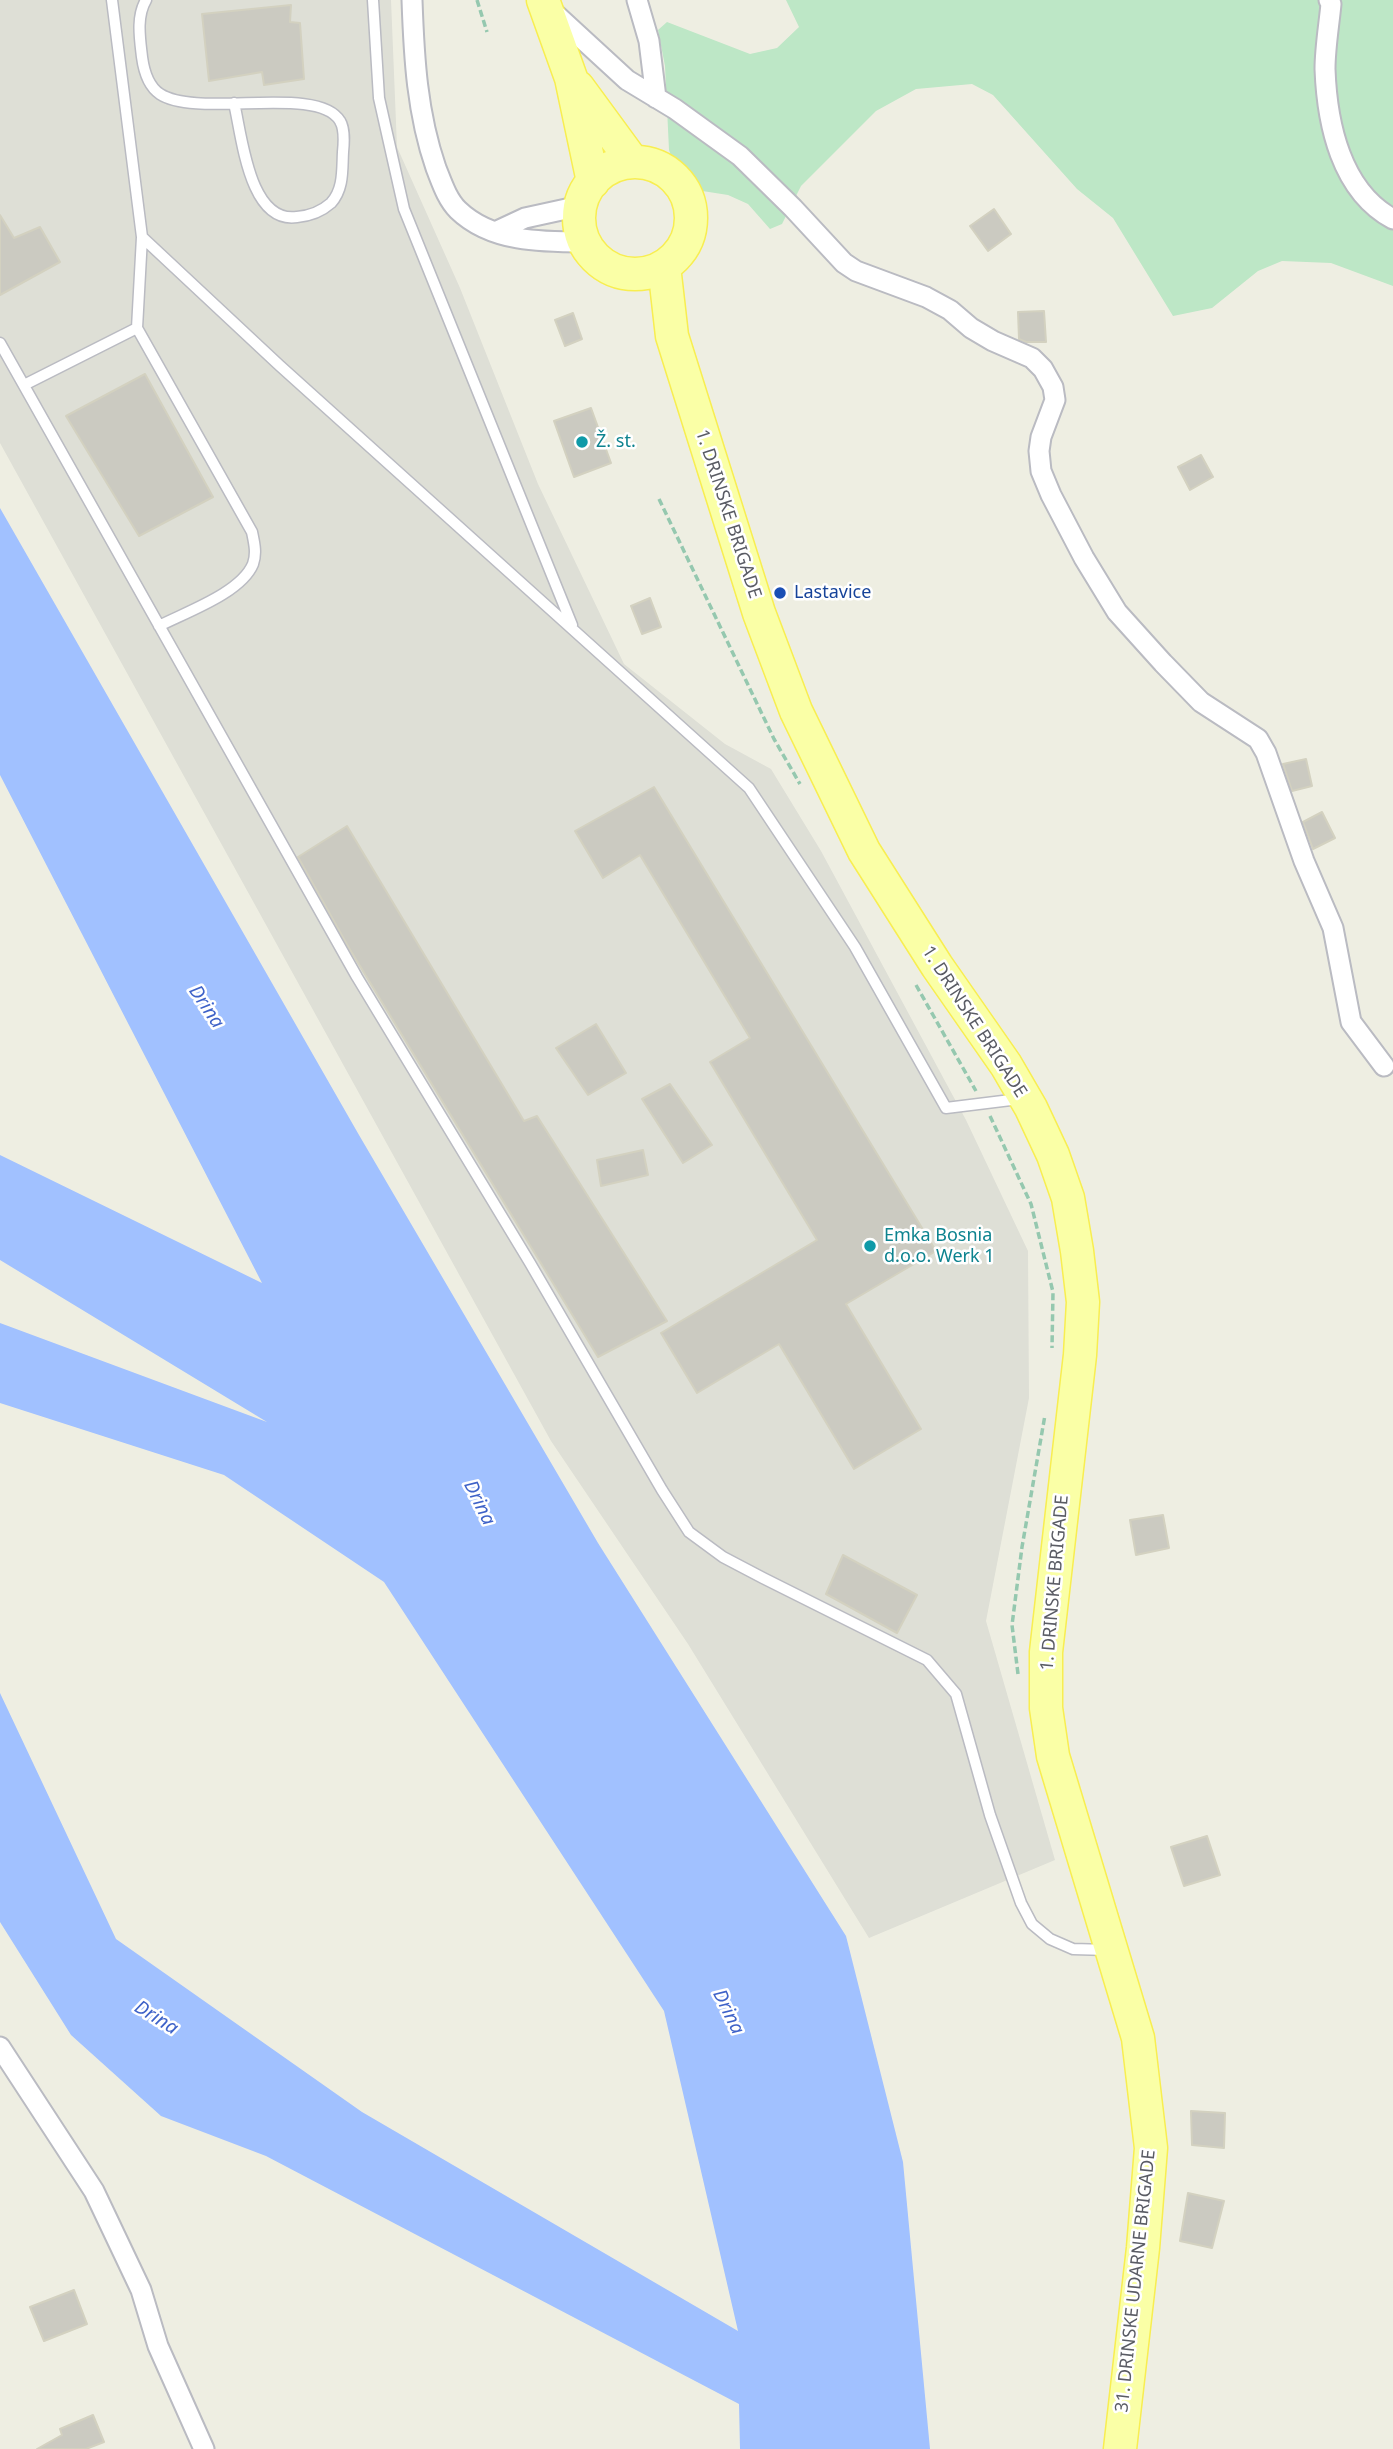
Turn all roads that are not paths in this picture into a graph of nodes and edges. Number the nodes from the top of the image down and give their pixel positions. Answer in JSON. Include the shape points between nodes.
{"nodes":[{"id":1,"x":112,"y":0,"type":"edge"},
{"id":2,"x":146,"y":0,"type":"edge"},
{"id":3,"x":373,"y":0,"type":"edge"},
{"id":4,"x":412,"y":0,"type":"edge"},
{"id":5,"x":637,"y":0,"type":"edge"},
{"id":6,"x":1329,"y":0,"type":"edge"},
{"id":7,"x":543,"y":2,"type":"edge"},
{"id":8,"x":571,"y":78,"type":"junction"},
{"id":9,"x":656,"y":98,"type":"junction"},
{"id":10,"x":234,"y":103,"type":"junction"},
{"id":11,"x":633,"y":162,"type":"junction"},
{"id":12,"x":586,"y":194,"type":"junction"},
{"id":13,"x":1393,"y":219,"type":"edge"},
{"id":14,"x":495,"y":232,"type":"junction"},
{"id":15,"x":142,"y":237,"type":"junction"},
{"id":16,"x":584,"y":242,"type":"junction"},
{"id":17,"x":664,"y":266,"type":"junction"},
{"id":18,"x":628,"y":273,"type":"junction"},
{"id":19,"x":137,"y":328,"type":"junction"},
{"id":20,"x":671,"y":336,"type":"junction"},
{"id":21,"x":0,"y":343,"type":"edge"},
{"id":22,"x":24,"y":384,"type":"junction"},
{"id":23,"x":159,"y":626,"type":"junction"},
{"id":24,"x":574,"y":630,"type":"junction"},
{"id":25,"x":1384,"y":1066,"type":"dead end"},
{"id":26,"x":1025,"y":1098,"type":"junction"},
{"id":27,"x":1112,"y":1950,"type":"junction"},
{"id":28,"x":0,"y":2047,"type":"edge"},
{"id":29,"x":204,"y":2449,"type":"edge"},
{"id":30,"x":1120,"y":2449,"type":"edge"}],
"edges":[{"from":1,"to":15,"type":"lane"},
{"from":2,"to":10,"type":"lane","via":[[139,30],[153,87],[173,101]]},
{"from":3,"to":24,"type":"lane","via":[[379,98],[404,209]]},
{"from":4,"to":14,"type":"street","via":[[419,102],[440,180],[459,211]]},
{"from":5,"to":9,"type":"street","via":[[649,41]]},
{"from":6,"to":13,"type":"street","via":[[1325,68],[1333,136],[1349,176],[1381,213]]},
{"from":7,"to":8,"type":"main road"},
{"from":7,"to":9,"type":"street","via":[[627,80]]},
{"from":8,"to":11,"type":"main road"},
{"from":8,"to":12,"type":"main road"},
{"from":9,"to":25,"type":"street","via":[[740,156],[844,263],[926,297],[993,341],[1032,358],[1043,369],[1055,400],[1039,451],[1051,495],[1117,612],[1201,702],[1258,739],[1266,752],[1304,861],[1334,928],[1351,1022]]},
{"from":10,"to":10,"type":"lane","via":[[255,190],[270,210],[288,219],[310,215],[331,202],[342,184],[344,140],[342,123],[334,113],[313,105]]},
{"from":11,"to":12,"type":"main road","via":[[604,172]]},
{"from":11,"to":17,"type":"main road","via":[[668,172],[689,202],[687,238]]},
{"from":12,"to":14,"type":"street"},
{"from":12,"to":16,"type":"main road","via":[[579,224]]},
{"from":14,"to":16,"type":"street","via":[[535,242]]},
{"from":15,"to":19,"type":"lane"},
{"from":15,"to":24,"type":"lane"},
{"from":16,"to":18,"type":"main road","via":[[610,268]]},
{"from":17,"to":18,"type":"main road"},
{"from":17,"to":20,"type":"main road"},
{"from":18,"to":20,"type":"main road"},
{"from":19,"to":22,"type":"lane"},
{"from":19,"to":23,"type":"lane","via":[[251,531],[255,548],[247,573],[233,588]]},
{"from":20,"to":26,"type":"main road","name":"1. DRINSKE BRIGADE","via":[[759,613],[811,744],[864,851]]},
{"from":21,"to":22,"type":"lane"},
{"from":22,"to":23,"type":"lane"},
{"from":23,"to":27,"type":"lane","via":[[357,977],[690,1532],[723,1557],[927,1660],[956,1694],[990,1815],[1032,1924],[1073,1949]]},
{"from":24,"to":26,"type":"lane","via":[[749,788],[855,947],[946,1108]]},
{"from":26,"to":27,"type":"main road","name":"1. DRINSKE BRIGADE","via":[[1068,1198],[1083,1302],[1046,1652],[1046,1708],[1053,1756]]},
{"from":27,"to":30,"type":"main road","name":"31. DRINSKE UDARNE BRIGADE","via":[[1138,2038],[1151,2148]]},
{"from":28,"to":29,"type":"street","via":[[94,2191],[141,2290],[158,2346]]}]}
